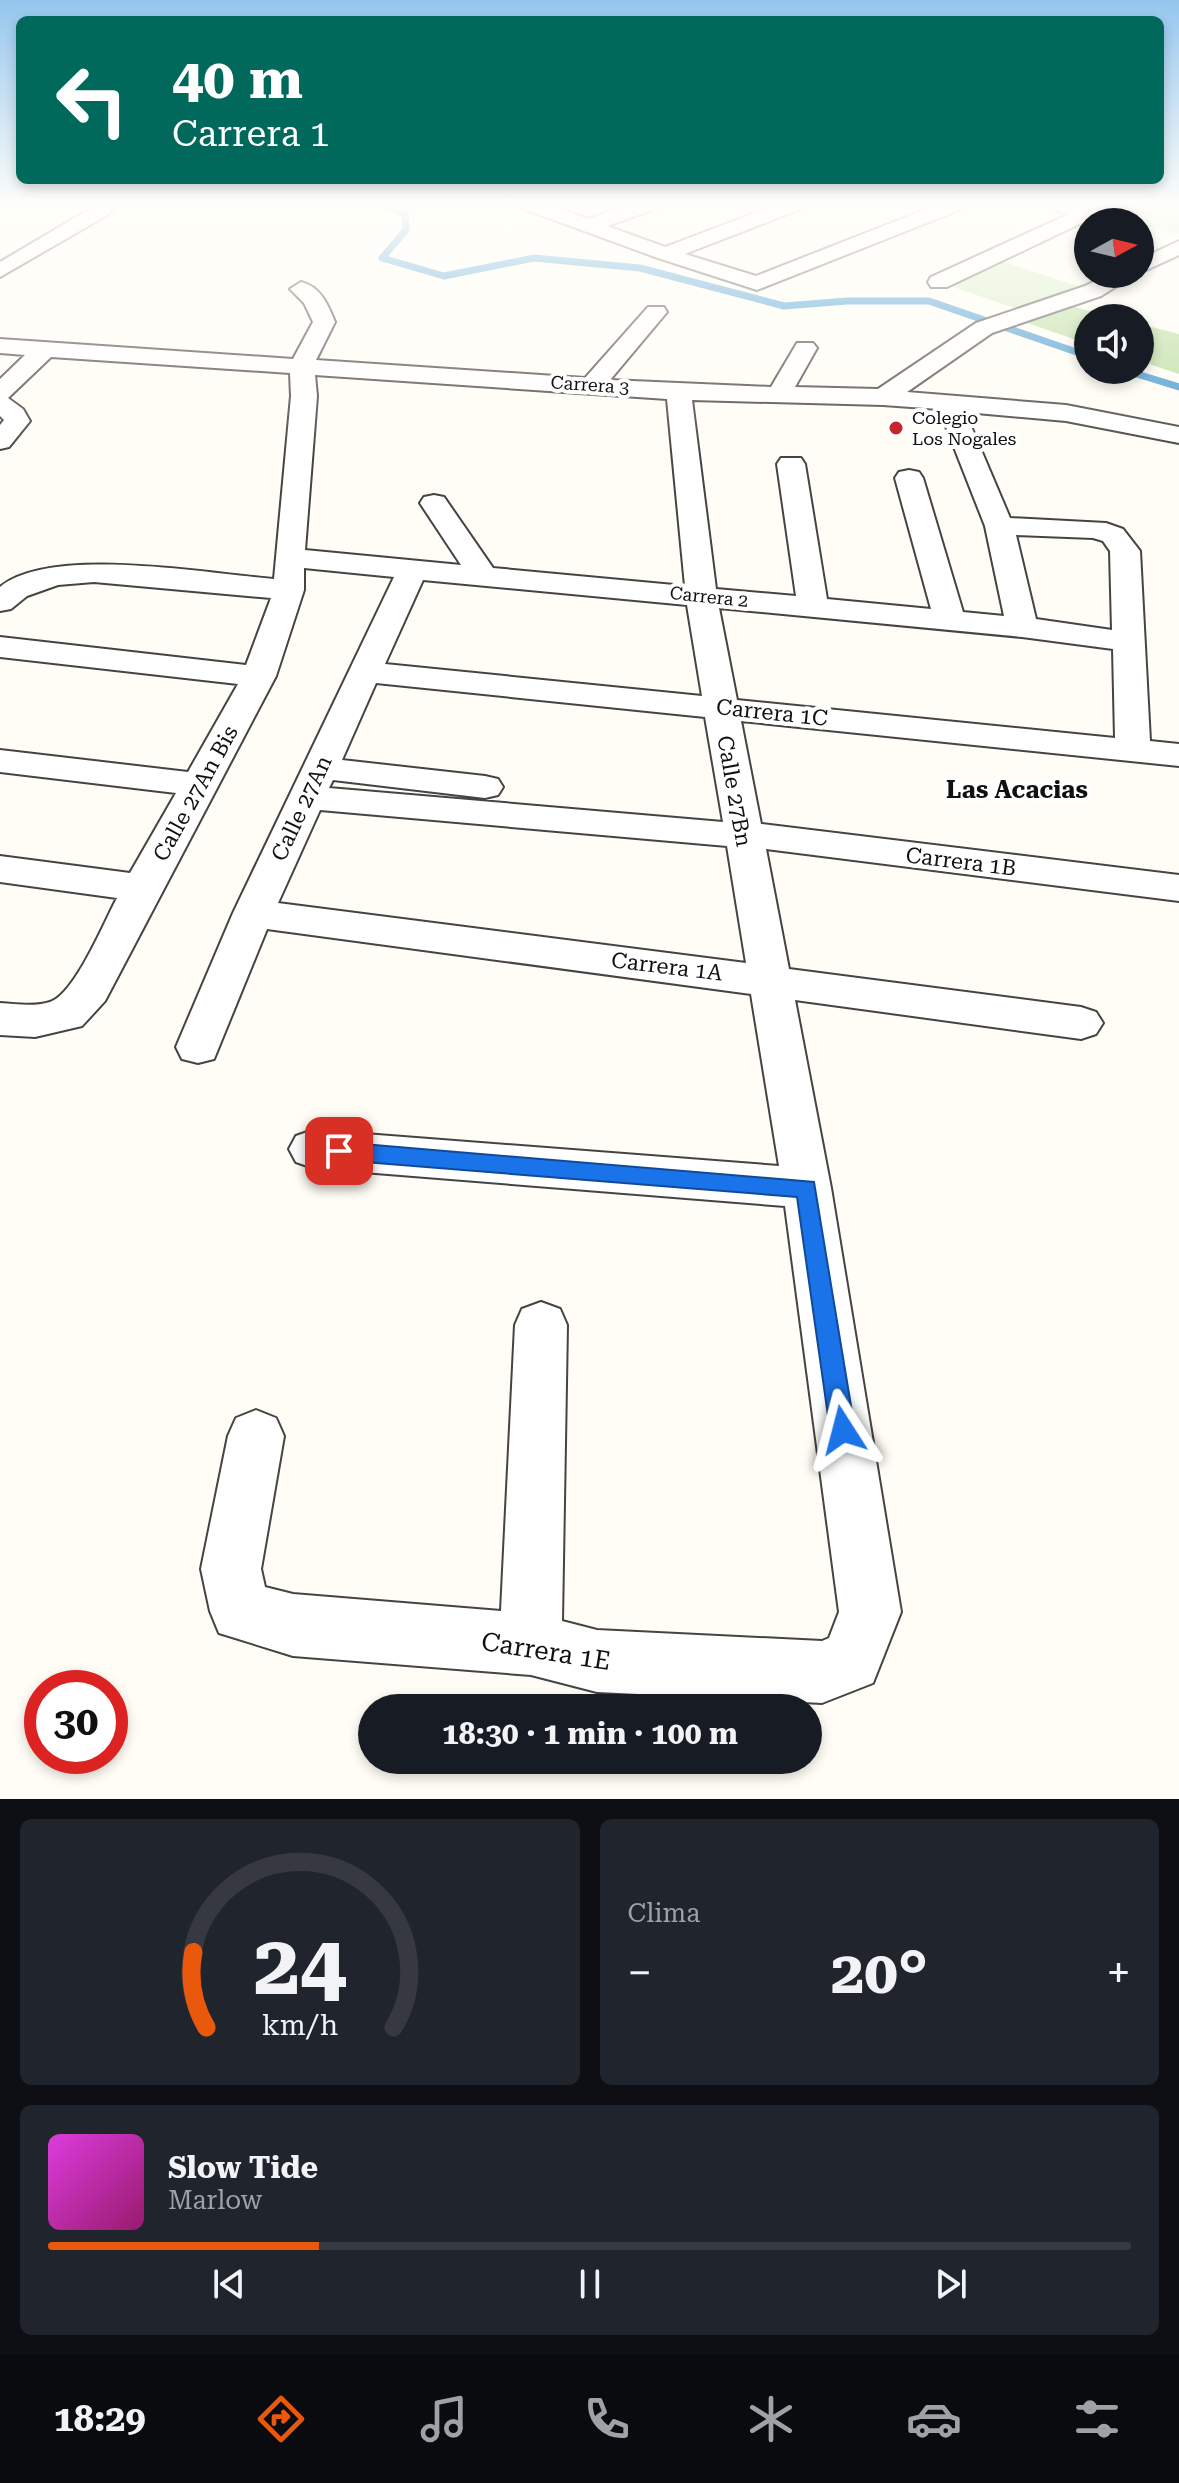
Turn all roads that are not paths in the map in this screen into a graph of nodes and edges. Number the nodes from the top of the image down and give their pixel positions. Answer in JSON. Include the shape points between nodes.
{"nodes":[{"id":1,"x":301,"y":289,"type":"dead end"},
{"id":2,"x":1097,"y":289,"type":"edge"},
{"id":3,"x":656,"y":312,"type":"dead end"},
{"id":4,"x":0,"y":346,"type":"edge"},
{"id":5,"x":805,"y":348,"type":"dead end"},
{"id":6,"x":43,"y":351,"type":"junction"},
{"id":7,"x":302,"y":364,"type":"junction"},
{"id":8,"x":593,"y":384,"type":"junction"},
{"id":9,"x":679,"y":392,"type":"junction"},
{"id":10,"x":0,"y":393,"type":"edge"},
{"id":11,"x":779,"y":394,"type":"junction"},
{"id":12,"x":883,"y":397,"type":"junction"},
{"id":13,"x":949,"y":403,"type":"junction"},
{"id":14,"x":0,"y":404,"type":"edge"},
{"id":15,"x":1179,"y":435,"type":"edge"},
{"id":16,"x":0,"y":441,"type":"edge"},
{"id":17,"x":791,"y":464,"type":"dead end"},
{"id":18,"x":909,"y":478,"type":"dead end"},
{"id":19,"x":434,"y":503,"type":"dead end"},
{"id":20,"x":999,"y":526,"type":"junction"},
{"id":21,"x":411,"y":572,"type":"junction"},
{"id":22,"x":289,"y":574,"type":"junction"},
{"id":23,"x":484,"y":577,"type":"junction"},
{"id":24,"x":701,"y":596,"type":"junction"},
{"id":25,"x":0,"y":602,"type":"edge"},
{"id":26,"x":813,"y":609,"type":"junction"},
{"id":27,"x":950,"y":621,"type":"junction"},
{"id":28,"x":1022,"y":627,"type":"junction"},
{"id":29,"x":1129,"y":642,"type":"junction"},
{"id":30,"x":0,"y":647,"type":"edge"},
{"id":31,"x":364,"y":672,"type":"junction"},
{"id":32,"x":259,"y":676,"type":"junction"},
{"id":33,"x":720,"y":707,"type":"junction"},
{"id":34,"x":1133,"y":750,"type":"junction"},
{"id":35,"x":1179,"y":755,"type":"edge"},
{"id":36,"x":0,"y":761,"type":"edge"},
{"id":37,"x":313,"y":783,"type":"junction"},
{"id":38,"x":199,"y":785,"type":"junction"},
{"id":39,"x":742,"y":834,"type":"junction"},
{"id":40,"x":0,"y":869,"type":"edge"},
{"id":41,"x":142,"y":888,"type":"junction"},
{"id":42,"x":1179,"y":888,"type":"edge"},
{"id":43,"x":253,"y":913,"type":"junction"},
{"id":44,"x":768,"y":979,"type":"junction"},
{"id":45,"x":0,"y":1019,"type":"edge"},
{"id":46,"x":1081,"y":1023,"type":"dead end"},
{"id":47,"x":198,"y":1047,"type":"dead end"},
{"id":48,"x":313,"y":1149,"type":"dead end"},
{"id":49,"x":807,"y":1188,"type":"junction"},
{"id":50,"x":541,"y":1325,"type":"dead end"},
{"id":51,"x":256,"y":1436,"type":"dead end"},
{"id":52,"x":531,"y":1644,"type":"junction"},
{"id":53,"x":851,"y":1661,"type":"joint"}],
"edges":[{"from":1,"to":7,"type":"street","via":[[314,300],[324,322]]},
{"from":2,"to":12,"type":"street","via":[[984,328]]},
{"from":3,"to":8,"type":"street"},
{"from":4,"to":6,"type":"street","name":"Carrera 3"},
{"from":5,"to":11,"type":"street"},
{"from":6,"to":7,"type":"street","name":"Carrera 3"},
{"from":6,"to":10,"type":"street"},
{"from":7,"to":8,"type":"street","name":"Carrera 3"},
{"from":7,"to":22,"type":"street"},
{"from":8,"to":9,"type":"street","name":"Carrera 3"},
{"from":9,"to":11,"type":"street","name":"Carrera 3"},
{"from":9,"to":24,"type":"street","name":"Calle 27Bn"},
{"from":11,"to":12,"type":"street","name":"Carrera 3"},
{"from":12,"to":13,"type":"street","name":"Carrera 3"},
{"from":13,"to":15,"type":"street","name":"Carrera 3","via":[[1066,413]]},
{"from":13,"to":20,"type":"street"},
{"from":14,"to":16,"type":"street","via":[[17,421]]},
{"from":17,"to":26,"type":"street"},
{"from":18,"to":27,"type":"street"},
{"from":19,"to":23,"type":"street"},
{"from":20,"to":28,"type":"street"},
{"from":20,"to":29,"type":"street","via":[[1096,529],[1113,535],[1125,551]]},
{"from":21,"to":22,"type":"street","name":"Carrera 2"},
{"from":21,"to":23,"type":"street","name":"Carrera 2"},
{"from":21,"to":31,"type":"street","name":"Calle 27An"},
{"from":22,"to":25,"type":"street","name":"Carrera 2","via":[[54,576],[16,589]]},
{"from":22,"to":32,"type":"street","name":"Calle 27An Bis"},
{"from":23,"to":24,"type":"street","name":"Carrera 2"},
{"from":24,"to":26,"type":"street","name":"Carrera 2"},
{"from":24,"to":33,"type":"street","name":"Calle 27Bn"},
{"from":26,"to":27,"type":"street","name":"Carrera 2"},
{"from":27,"to":28,"type":"street","name":"Carrera 2"},
{"from":28,"to":29,"type":"street","name":"Carrera 2"},
{"from":29,"to":34,"type":"street"},
{"from":30,"to":32,"type":"street"},
{"from":31,"to":33,"type":"street","name":"Carrera 1C"},
{"from":31,"to":37,"type":"street","name":"Calle 27An"},
{"from":32,"to":38,"type":"street","name":"Calle 27An Bis"},
{"from":33,"to":34,"type":"street","name":"Carrera 1C"},
{"from":33,"to":39,"type":"street","name":"Calle 27Bn"},
{"from":34,"to":35,"type":"street","name":"Carrera 1C"},
{"from":36,"to":38,"type":"street"},
{"from":37,"to":39,"type":"street","name":"Carrera 1B","via":[[702,834]]},
{"from":37,"to":43,"type":"street","name":"Calle 27An"},
{"from":38,"to":41,"type":"street","name":"Calle 27An Bis"},
{"from":39,"to":42,"type":"street","name":"Carrera 1B"},
{"from":39,"to":44,"type":"street","name":"Calle 27Bn"},
{"from":40,"to":41,"type":"street"},
{"from":41,"to":45,"type":"street","name":"Calle 27An Bis","via":[[90,990],[67,1015],[35,1021]]},
{"from":43,"to":44,"type":"street","name":"Carrera 1A"},
{"from":43,"to":47,"type":"street","name":"Calle 27An"},
{"from":44,"to":46,"type":"street","name":"Carrera 1A"},
{"from":44,"to":49,"type":"street","name":"Calle 27Bn"},
{"from":48,"to":49,"type":"street"},
{"from":49,"to":53,"type":"street","name":"Calle 27Bn","via":[[870,1612]]},
{"from":50,"to":52,"type":"street"},
{"from":51,"to":52,"type":"street","name":"Carrera 1E","via":[[231,1569],[241,1611],[293,1625]]},
{"from":52,"to":53,"type":"street","name":"Carrera 1E","via":[[597,1661],[822,1672]]}]}
